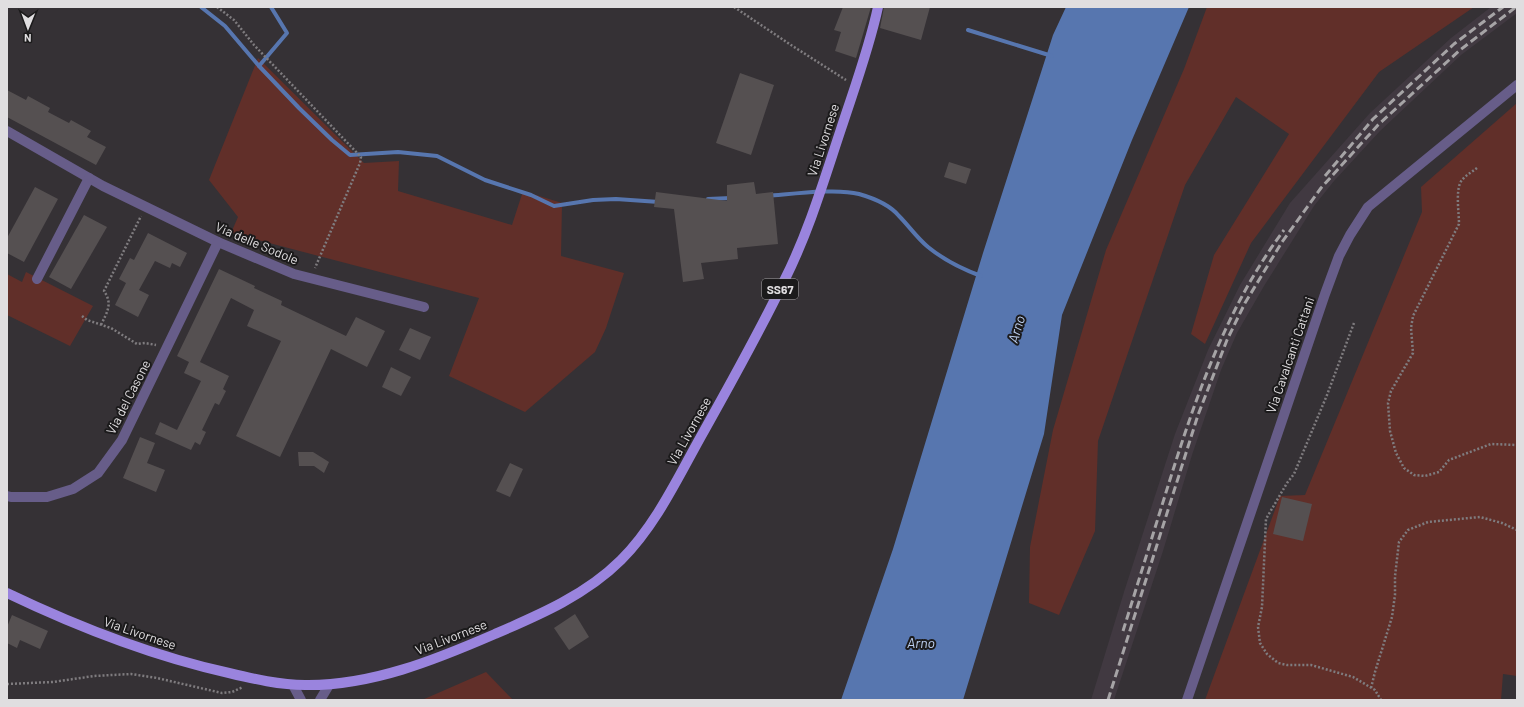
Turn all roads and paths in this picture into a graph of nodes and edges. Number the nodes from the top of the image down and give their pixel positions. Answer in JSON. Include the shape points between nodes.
{"nodes":[{"id":1,"x":217,"y":7,"type":"edge"},
{"id":2,"x":734,"y":7,"type":"edge"},
{"id":3,"x":878,"y":7,"type":"edge"},
{"id":4,"x":855,"y":85,"type":"junction"},
{"id":5,"x":1517,"y":85,"type":"edge"},
{"id":6,"x":7,"y":131,"type":"edge"},
{"id":7,"x":1477,"y":168,"type":"dead end"},
{"id":8,"x":89,"y":178,"type":"junction"},
{"id":9,"x":146,"y":207,"type":"junction"},
{"id":10,"x":218,"y":242,"type":"junction"},
{"id":11,"x":311,"y":278,"type":"junction"},
{"id":12,"x":37,"y":279,"type":"dead end"},
{"id":13,"x":424,"y":307,"type":"dead end"},
{"id":14,"x":82,"y":316,"type":"dead end"},
{"id":15,"x":1354,"y":323,"type":"dead end"},
{"id":16,"x":101,"y":325,"type":"junction"},
{"id":17,"x":167,"y":347,"type":"junction"},
{"id":18,"x":1517,"y":445,"type":"edge"},
{"id":19,"x":7,"y":496,"type":"edge"},
{"id":20,"x":1517,"y":530,"type":"edge"},
{"id":21,"x":7,"y":594,"type":"edge"},
{"id":22,"x":254,"y":678,"type":"junction"},
{"id":23,"x":7,"y":684,"type":"edge"},
{"id":24,"x":293,"y":685,"type":"junction"},
{"id":25,"x":329,"y":685,"type":"junction"},
{"id":26,"x":1371,"y":688,"type":"junction"},
{"id":27,"x":301,"y":700,"type":"edge"},
{"id":28,"x":320,"y":700,"type":"edge"},
{"id":29,"x":1188,"y":700,"type":"edge"},
{"id":30,"x":1381,"y":700,"type":"edge"}],
"edges":[{"from":1,"to":11,"type":"path","via":[[234,20],[254,45],[361,157]]},
{"from":2,"to":4,"type":"path"},
{"from":3,"to":4,"type":"main road","name":"Via Livornese","number":"SS67"},
{"from":4,"to":25,"type":"main road","name":"Via Livornese","number":"SS67","via":[[808,228],[786,277],[752,344],[674,483],[632,549],[586,589],[525,621],[401,670]]},
{"from":5,"to":29,"type":"street","name":"Via Cavalcanti Cattani","via":[[1368,207],[1350,235],[1325,294]]},
{"from":6,"to":8,"type":"street","name":"Via delle Sodole"},
{"from":7,"to":18,"type":"path","via":[[1461,181],[1458,198],[1459,224],[1410,328],[1413,353],[1391,390],[1388,403],[1390,431],[1396,453],[1404,468],[1414,475],[1426,476],[1439,472],[1449,460],[1491,444]]},
{"from":8,"to":9,"type":"street","name":"Via delle Sodole"},
{"from":8,"to":12,"type":"street"},
{"from":9,"to":10,"type":"street","name":"Via delle Sodole"},
{"from":9,"to":16,"type":"path","via":[[104,291],[108,298],[108,309]]},
{"from":10,"to":11,"type":"street","name":"Via delle Sodole","via":[[294,274]]},
{"from":10,"to":17,"type":"street","name":"Via del Casone"},
{"from":11,"to":13,"type":"street","name":"Via delle Sodole"},
{"from":14,"to":16,"type":"path"},
{"from":15,"to":26,"type":"path","via":[[1294,474],[1266,519],[1262,607],[1258,626],[1260,644],[1278,663],[1325,668],[1353,677]]},
{"from":16,"to":17,"type":"path","via":[[111,328],[137,344]]},
{"from":17,"to":19,"type":"street","name":"Via del Casone","via":[[122,440],[98,473],[73,489],[47,497]]},
{"from":20,"to":26,"type":"path","via":[[1480,517],[1428,522],[1408,530],[1399,542],[1392,617]]},
{"from":21,"to":22,"type":"main road","name":"Via Livornese","via":[[57,617],[150,651],[207,668]]},
{"from":22,"to":23,"type":"path","via":[[242,688],[222,693],[131,674]]},
{"from":22,"to":24,"type":"main road","name":"Via Livornese"},
{"from":24,"to":25,"type":"main road","name":"Via Livornese"},
{"from":24,"to":27,"type":"street"},
{"from":25,"to":28,"type":"street"},
{"from":26,"to":30,"type":"path","via":[[1376,690]]}]}
